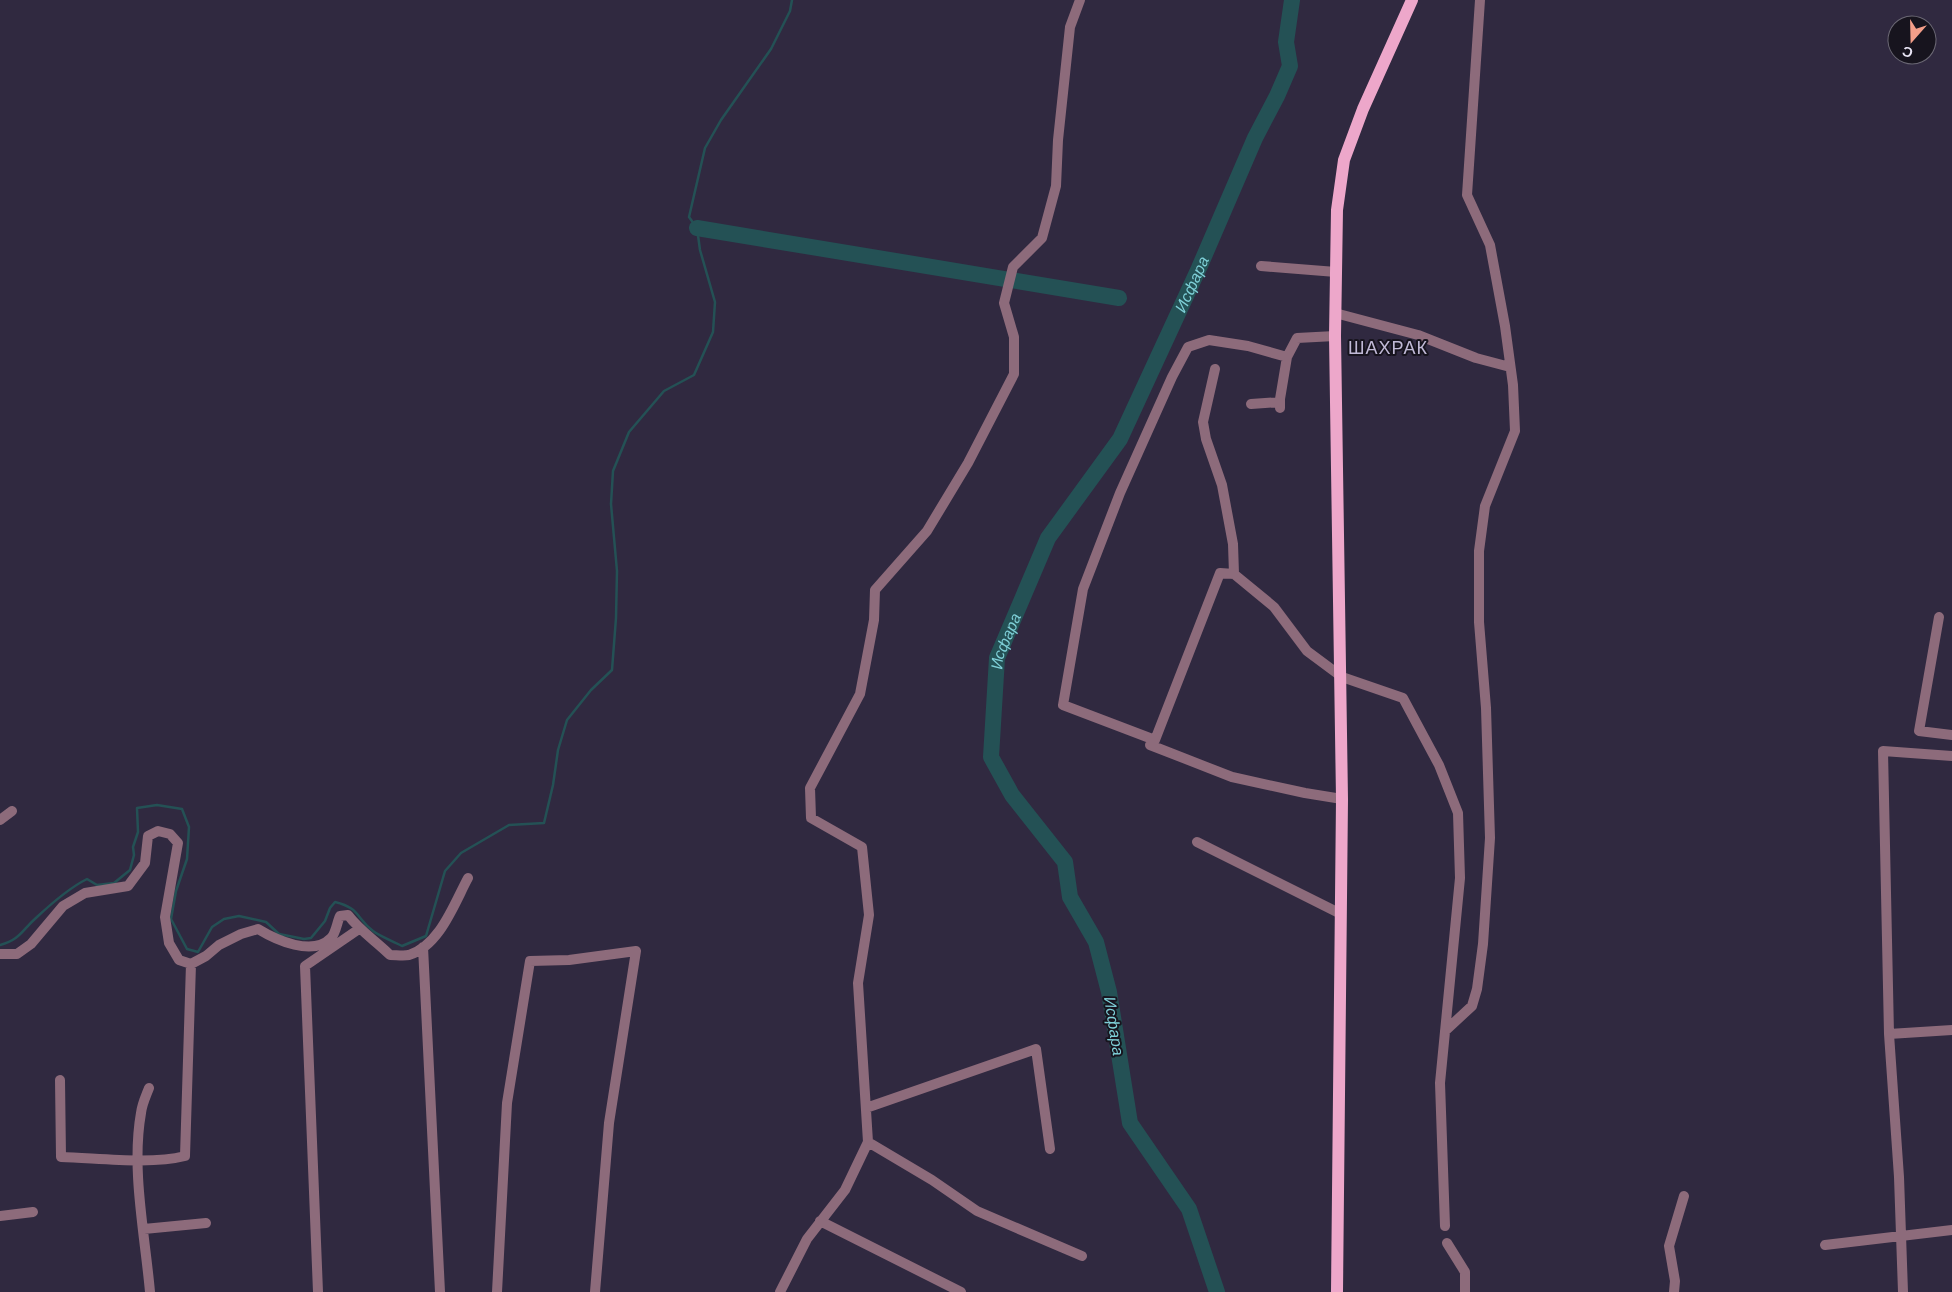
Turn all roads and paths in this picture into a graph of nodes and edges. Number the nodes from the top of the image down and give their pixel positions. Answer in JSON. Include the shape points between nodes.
{"nodes":[{"id":1,"x":1080,"y":0,"type":"edge"},
{"id":2,"x":1412,"y":0,"type":"edge"},
{"id":3,"x":1480,"y":0,"type":"edge"},
{"id":4,"x":1262,"y":266,"type":"dead end"},
{"id":5,"x":1336,"y":272,"type":"junction"},
{"id":6,"x":1335,"y":313,"type":"junction"},
{"id":7,"x":1335,"y":336,"type":"junction"},
{"id":8,"x":1287,"y":357,"type":"junction"},
{"id":9,"x":1510,"y":366,"type":"junction"},
{"id":10,"x":1215,"y":369,"type":"dead end"},
{"id":11,"x":1251,"y":404,"type":"dead end"},
{"id":12,"x":1234,"y":574,"type":"junction"},
{"id":13,"x":1939,"y":617,"type":"dead end"},
{"id":14,"x":1342,"y":677,"type":"junction"},
{"id":15,"x":1952,"y":735,"type":"edge"},
{"id":16,"x":1155,"y":740,"type":"junction"},
{"id":17,"x":1952,"y":756,"type":"edge"},
{"id":18,"x":1342,"y":799,"type":"junction"},
{"id":19,"x":12,"y":811,"type":"dead end"},
{"id":20,"x":0,"y":820,"type":"edge"},
{"id":21,"x":1197,"y":842,"type":"dead end"},
{"id":22,"x":468,"y":878,"type":"dead end"},
{"id":23,"x":1341,"y":914,"type":"junction"},
{"id":24,"x":359,"y":929,"type":"junction"},
{"id":25,"x":423,"y":948,"type":"junction"},
{"id":26,"x":0,"y":954,"type":"edge"},
{"id":27,"x":191,"y":964,"type":"junction"},
{"id":28,"x":1952,"y":1030,"type":"edge"},
{"id":29,"x":1445,"y":1031,"type":"junction"},
{"id":30,"x":1889,"y":1034,"type":"junction"},
{"id":31,"x":60,"y":1080,"type":"dead end"},
{"id":32,"x":149,"y":1088,"type":"dead end"},
{"id":33,"x":866,"y":1108,"type":"junction"},
{"id":34,"x":868,"y":1142,"type":"junction"},
{"id":35,"x":1050,"y":1149,"type":"dead end"},
{"id":36,"x":138,"y":1159,"type":"junction"},
{"id":37,"x":1684,"y":1196,"type":"dead end"},
{"id":38,"x":33,"y":1212,"type":"dead end"},
{"id":39,"x":0,"y":1216,"type":"edge"},
{"id":40,"x":820,"y":1221,"type":"junction"},
{"id":41,"x":206,"y":1223,"type":"dead end"},
{"id":42,"x":1445,"y":1226,"type":"dead end"},
{"id":43,"x":144,"y":1229,"type":"junction"},
{"id":44,"x":1952,"y":1230,"type":"edge"},
{"id":45,"x":1900,"y":1236,"type":"junction"},
{"id":46,"x":1447,"y":1243,"type":"dead end"},
{"id":47,"x":1825,"y":1245,"type":"dead end"},
{"id":48,"x":1082,"y":1256,"type":"dead end"},
{"id":49,"x":150,"y":1292,"type":"edge"},
{"id":50,"x":318,"y":1292,"type":"edge"},
{"id":51,"x":440,"y":1292,"type":"edge"},
{"id":52,"x":497,"y":1292,"type":"edge"},
{"id":53,"x":595,"y":1292,"type":"edge"},
{"id":54,"x":780,"y":1292,"type":"edge"},
{"id":55,"x":961,"y":1292,"type":"edge"},
{"id":56,"x":1337,"y":1292,"type":"edge"},
{"id":57,"x":1465,"y":1292,"type":"edge"},
{"id":58,"x":1674,"y":1292,"type":"edge"},
{"id":59,"x":1902,"y":1292,"type":"edge"}],
"edges":[{"from":1,"to":33,"type":"street","via":[[1070,27],[1056,186],[1042,238],[1013,267],[1004,303],[1014,337],[1014,374],[968,463],[927,531],[875,590],[874,620],[860,694],[810,788],[811,818],[862,847],[869,915],[858,983]]},
{"from":2,"to":5,"type":"main road","via":[[1344,160],[1337,210]]},
{"from":3,"to":9,"type":"street","via":[[1467,195],[1490,245]]},
{"from":4,"to":5,"type":"street"},
{"from":5,"to":6,"type":"main road"},
{"from":6,"to":7,"type":"main road"},
{"from":6,"to":9,"type":"street","via":[[1418,335],[1476,358]]},
{"from":7,"to":8,"type":"street","via":[[1297,338]]},
{"from":7,"to":14,"type":"main road"},
{"from":8,"to":11,"type":"street","via":[[1280,405]]},
{"from":8,"to":16,"type":"street","via":[[1209,340],[1188,347],[1120,493],[1083,589],[1063,704]]},
{"from":9,"to":29,"type":"street","via":[[1515,431],[1485,506],[1479,551],[1479,622],[1486,708],[1490,838],[1483,944],[1478,989],[1472,1006]]},
{"from":10,"to":12,"type":"street","via":[[1203,422],[1222,485],[1233,544]]},
{"from":12,"to":14,"type":"street","via":[[1274,607],[1307,651]]},
{"from":12,"to":16,"type":"street","via":[[1220,573]]},
{"from":13,"to":15,"type":"street","via":[[1919,731]]},
{"from":14,"to":18,"type":"main road"},
{"from":14,"to":29,"type":"street","via":[[1403,698],[1439,765],[1458,813],[1460,878]]},
{"from":16,"to":18,"type":"street","via":[[1150,745],[1232,777]]},
{"from":17,"to":30,"type":"street","via":[[1883,751]]},
{"from":18,"to":23,"type":"main road"},
{"from":19,"to":20,"type":"street"},
{"from":21,"to":23,"type":"street"},
{"from":22,"to":25,"type":"street","via":[[442,926]]},
{"from":23,"to":56,"type":"main road"},
{"from":24,"to":25,"type":"street","via":[[390,956],[409,955]]},
{"from":24,"to":27,"type":"street","via":[[348,915],[340,916],[332,937],[318,946],[294,945],[258,930],[219,945]]},
{"from":24,"to":50,"type":"street","via":[[305,966]]},
{"from":25,"to":51,"type":"street"},
{"from":26,"to":27,"type":"street","via":[[17,954],[31,944],[63,906],[85,893],[128,886],[145,863],[148,836],[158,831],[170,834],[178,843],[165,917],[170,943],[179,960]]},
{"from":27,"to":36,"type":"street","via":[[185,1156]]},
{"from":28,"to":30,"type":"street"},
{"from":29,"to":42,"type":"street","via":[[1440,1083]]},
{"from":30,"to":45,"type":"street"},
{"from":31,"to":36,"type":"street","via":[[61,1157]]},
{"from":32,"to":36,"type":"street","via":[[141,1110]]},
{"from":33,"to":34,"type":"street"},
{"from":33,"to":35,"type":"street","via":[[1036,1049]]},
{"from":34,"to":40,"type":"street","via":[[845,1190]]},
{"from":34,"to":48,"type":"street","via":[[977,1211]]},
{"from":36,"to":43,"type":"street"},
{"from":37,"to":58,"type":"street","via":[[1670,1246]]},
{"from":38,"to":39,"type":"street"},
{"from":40,"to":54,"type":"street"},
{"from":40,"to":55,"type":"street"},
{"from":41,"to":43,"type":"street"},
{"from":43,"to":49,"type":"street"},
{"from":44,"to":45,"type":"street"},
{"from":45,"to":47,"type":"street"},
{"from":45,"to":59,"type":"street"},
{"from":46,"to":57,"type":"street","via":[[1465,1272]]},
{"from":52,"to":53,"type":"street","via":[[508,1102],[530,961],[569,960],[636,951],[609,1124]]}]}
